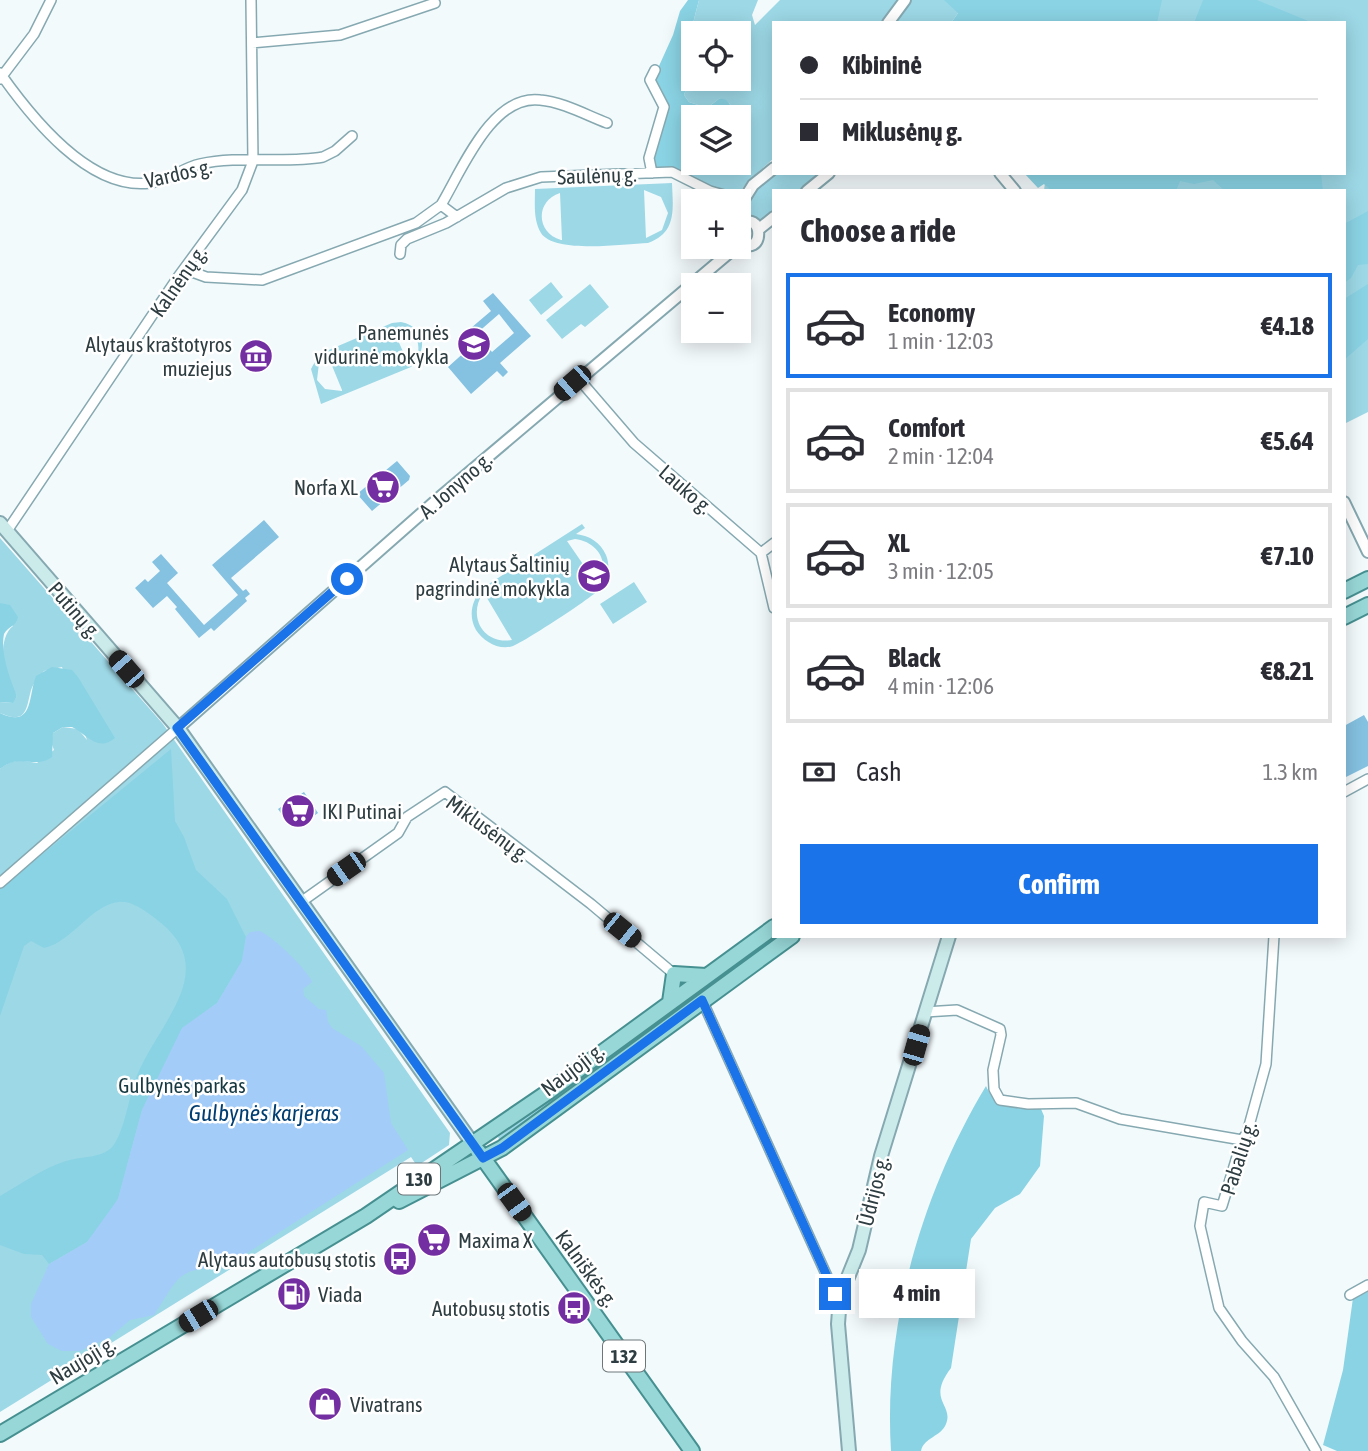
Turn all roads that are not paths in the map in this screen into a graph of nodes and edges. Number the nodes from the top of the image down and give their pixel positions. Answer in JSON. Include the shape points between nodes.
{"nodes":[{"id":1,"x":51,"y":0,"type":"edge"},
{"id":2,"x":251,"y":0,"type":"edge"},
{"id":3,"x":905,"y":0,"type":"edge"},
{"id":4,"x":436,"y":3,"type":"dead end"},
{"id":5,"x":889,"y":21,"type":"edge"},
{"id":6,"x":252,"y":43,"type":"junction"},
{"id":7,"x":656,"y":70,"type":"dead end"},
{"id":8,"x":1,"y":76,"type":"edge"},
{"id":9,"x":607,"y":123,"type":"dead end"},
{"id":10,"x":352,"y":136,"type":"dead end"},
{"id":11,"x":253,"y":161,"type":"junction"},
{"id":12,"x":772,"y":170,"type":"edge"},
{"id":13,"x":652,"y":173,"type":"junction"},
{"id":14,"x":827,"y":175,"type":"edge"},
{"id":15,"x":1002,"y":175,"type":"edge"},
{"id":16,"x":706,"y":189,"type":"edge"},
{"id":17,"x":750,"y":189,"type":"edge"},
{"id":18,"x":809,"y":189,"type":"edge"},
{"id":19,"x":1013,"y":189,"type":"edge"},
{"id":20,"x":441,"y":205,"type":"junction"},
{"id":21,"x":457,"y":217,"type":"junction"},
{"id":22,"x":772,"y":219,"type":"edge"},
{"id":23,"x":751,"y":224,"type":"edge"},
{"id":24,"x":759,"y":229,"type":"junction"},
{"id":25,"x":751,"y":244,"type":"edge"},
{"id":26,"x":400,"y":254,"type":"dead end"},
{"id":27,"x":721,"y":259,"type":"edge"},
{"id":28,"x":184,"y":269,"type":"junction"},
{"id":29,"x":578,"y":378,"type":"junction"},
{"id":30,"x":1346,"y":506,"type":"edge"},
{"id":31,"x":3,"y":527,"type":"edge"},
{"id":32,"x":772,"y":544,"type":"edge"},
{"id":33,"x":1368,"y":552,"type":"edge"},
{"id":34,"x":761,"y":553,"type":"junction"},
{"id":35,"x":1368,"y":579,"type":"edge"},
{"id":36,"x":1346,"y":591,"type":"edge"},
{"id":37,"x":772,"y":600,"type":"edge"},
{"id":38,"x":1368,"y":605,"type":"edge"},
{"id":39,"x":1346,"y":616,"type":"edge"},
{"id":40,"x":177,"y":728,"type":"junction"},
{"id":41,"x":1368,"y":779,"type":"edge"},
{"id":42,"x":1346,"y":791,"type":"edge"},
{"id":43,"x":0,"y":883,"type":"edge"},
{"id":44,"x":301,"y":902,"type":"junction"},
{"id":45,"x":772,"y":928,"type":"edge"},
{"id":46,"x":789,"y":938,"type":"edge"},
{"id":47,"x":947,"y":938,"type":"edge"},
{"id":48,"x":1274,"y":938,"type":"edge"},
{"id":49,"x":674,"y":974,"type":"junction"},
{"id":50,"x":706,"y":976,"type":"junction"},
{"id":51,"x":702,"y":1000,"type":"junction"},
{"id":52,"x":670,"y":1002,"type":"junction"},
{"id":53,"x":925,"y":1012,"type":"junction"},
{"id":54,"x":1242,"y":1140,"type":"junction"},
{"id":55,"x":473,"y":1144,"type":"junction"},
{"id":56,"x":483,"y":1158,"type":"junction"},
{"id":57,"x":366,"y":1216,"type":"junction"},
{"id":58,"x":1368,"y":1285,"type":"edge"},
{"id":59,"x":1350,"y":1295,"type":"dead end"},
{"id":60,"x":840,"y":1297,"type":"junction"},
{"id":61,"x":0,"y":1434,"type":"edge"},
{"id":62,"x":692,"y":1451,"type":"edge"},
{"id":63,"x":849,"y":1451,"type":"edge"},
{"id":64,"x":1317,"y":1451,"type":"edge"}],
"edges":[{"from":1,"to":8,"type":"street","via":[[34,34]]},
{"from":2,"to":6,"type":"street","name":"Kalnėnų g."},
{"from":3,"to":5,"type":"street"},
{"from":4,"to":6,"type":"street","via":[[340,35]]},
{"from":6,"to":11,"type":"street","name":"Kalnėnų g."},
{"from":7,"to":13,"type":"street","via":[[650,80],[664,107],[649,158]]},
{"from":8,"to":11,"type":"street","name":"Vardos g.","via":[[55,140],[79,160],[133,184],[149,183],[200,164]]},
{"from":9,"to":20,"type":"street","via":[[542,100],[526,99],[509,107],[490,122]]},
{"from":10,"to":11,"type":"street","name":"Vardos g.","via":[[323,157]]},
{"from":11,"to":28,"type":"street","name":"Kalnėnų g.","via":[[242,190]]},
{"from":12,"to":17,"type":"street"},
{"from":13,"to":16,"type":"street","name":"Saulėnų g.","via":[[672,172]]},
{"from":13,"to":21,"type":"street","name":"Saulėnų g.","via":[[541,177],[506,188]]},
{"from":14,"to":18,"type":"street"},
{"from":15,"to":19,"type":"street"},
{"from":20,"to":21,"type":"street"},
{"from":20,"to":28,"type":"street","via":[[416,223],[262,281],[206,277]]},
{"from":21,"to":26,"type":"street","name":"Saulėnų g.","via":[[407,239]]},
{"from":22,"to":24,"type":"street"},
{"from":23,"to":24,"type":"street"},
{"from":24,"to":25,"type":"street","name":"A. Jonyno g.","via":[[759,237]]},
{"from":27,"to":29,"type":"street","name":"A. Jonyno g."},
{"from":28,"to":31,"type":"street","name":"Kalnėnų g."},
{"from":29,"to":34,"type":"street","name":"Lauko g.","via":[[634,443]]},
{"from":29,"to":40,"type":"street","name":"A. Jonyno g."},
{"from":30,"to":33,"type":"street"},
{"from":31,"to":40,"type":"main road","name":"Putinų g."},
{"from":32,"to":34,"type":"street"},
{"from":34,"to":37,"type":"street"},
{"from":35,"to":36,"type":"main road"},
{"from":38,"to":39,"type":"main road"},
{"from":40,"to":43,"type":"street"},
{"from":40,"to":44,"type":"main road","name":"Putinų g."},
{"from":41,"to":42,"type":"street"},
{"from":44,"to":49,"type":"street","name":"Miklusėnų g.","via":[[398,833],[407,817],[445,792]]},
{"from":44,"to":55,"type":"main road","name":"Putinų g."},
{"from":45,"to":50,"type":"main road","name":"Naujoji g.","number":"130"},
{"from":46,"to":51,"type":"main road","name":"Naujoji g."},
{"from":47,"to":53,"type":"main road","name":"Ūdrijos g."},
{"from":48,"to":54,"type":"street","name":"Pabalių g.","via":[[1266,1064]]},
{"from":49,"to":50,"type":"main road"},
{"from":49,"to":52,"type":"main road"},
{"from":50,"to":52,"type":"main road","name":"Naujoji g.","number":"130"},
{"from":51,"to":56,"type":"main road","name":"Naujoji g."},
{"from":51,"to":60,"type":"street"},
{"from":52,"to":55,"type":"main road","name":"Naujoji g.","number":"130"},
{"from":53,"to":54,"type":"street","via":[[957,1010],[1000,1029],[993,1080],[1000,1100],[1076,1103],[1121,1119]]},
{"from":53,"to":60,"type":"main road","name":"Ūdrijos g.","via":[[881,1156],[856,1260]]},
{"from":54,"to":64,"type":"street","name":"Pabalių g.","via":[[1222,1206],[1204,1202],[1200,1216],[1216,1299],[1230,1325],[1274,1377]]},
{"from":55,"to":56,"type":"main road","name":"Kalniškės g.","number":"132"},
{"from":55,"to":57,"type":"main road","name":"Naujoji g.","number":"130"},
{"from":56,"to":57,"type":"main road","name":"Naujoji g."},
{"from":56,"to":62,"type":"main road","name":"Kalniškės g.","number":"132"},
{"from":57,"to":61,"type":"main road","name":"Naujoji g.","number":"130"},
{"from":58,"to":59,"type":"street"},
{"from":60,"to":63,"type":"main road","name":"Ūdrijos g.","via":[[838,1324]]}]}
